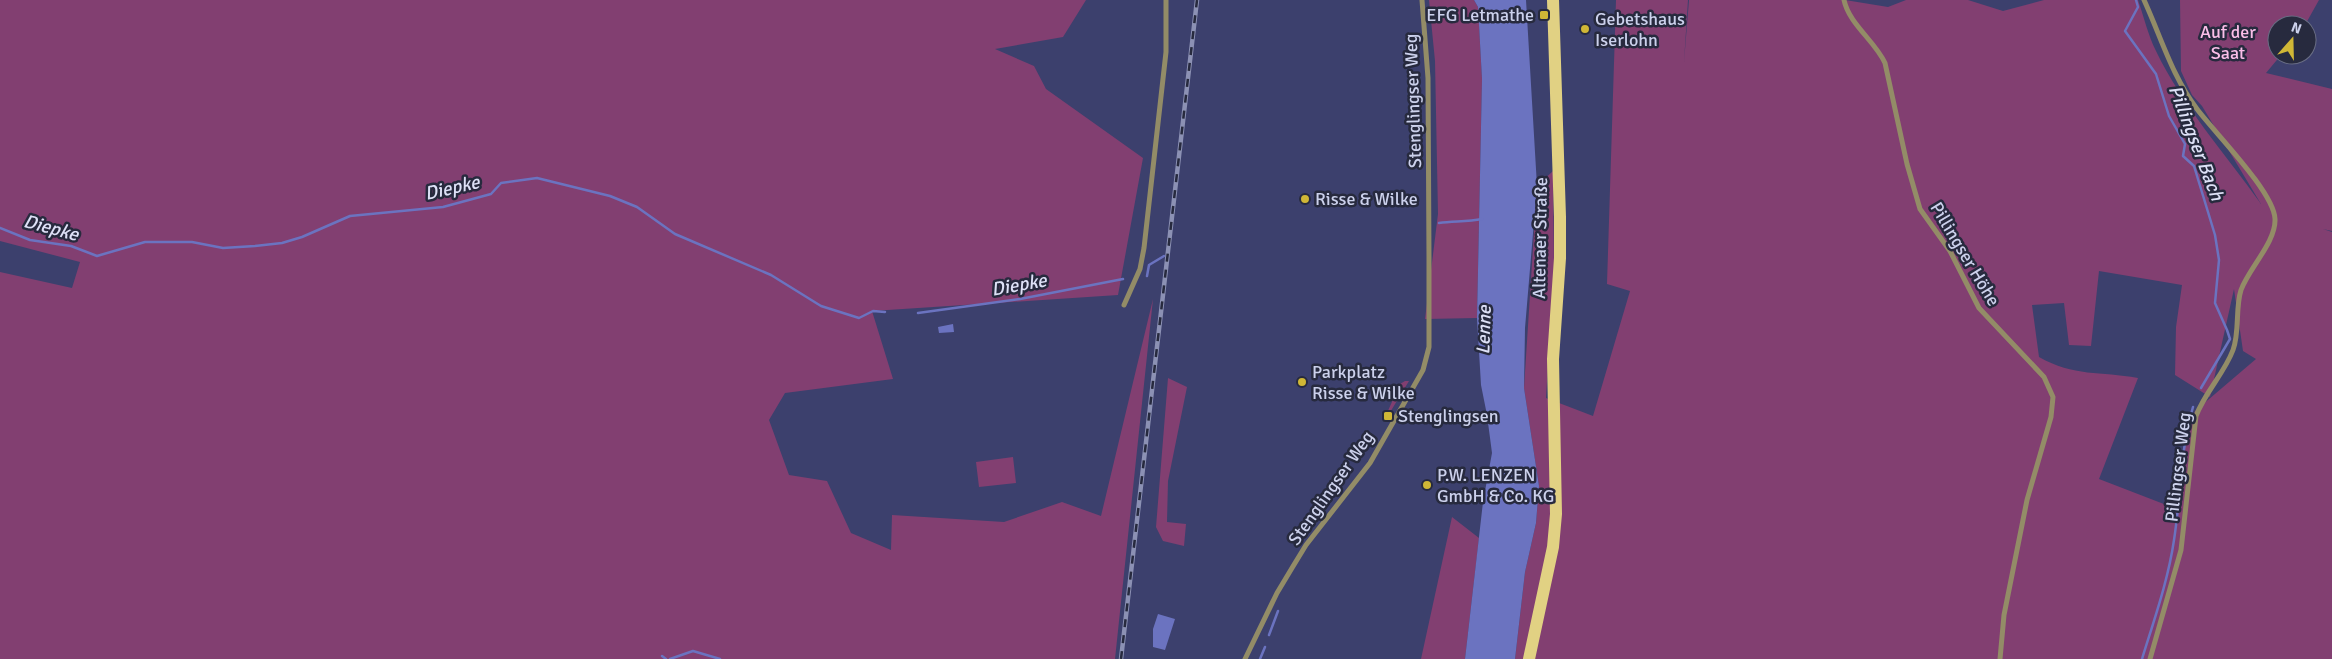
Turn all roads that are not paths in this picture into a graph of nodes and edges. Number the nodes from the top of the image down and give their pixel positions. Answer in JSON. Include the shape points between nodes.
{"nodes":[{"id":1,"x":1166,"y":0,"type":"edge"},
{"id":2,"x":1422,"y":0,"type":"edge"},
{"id":3,"x":1553,"y":0,"type":"edge"},
{"id":4,"x":1844,"y":0,"type":"edge"},
{"id":5,"x":2144,"y":0,"type":"edge"},
{"id":6,"x":1124,"y":305,"type":"dead end"},
{"id":7,"x":1245,"y":659,"type":"edge"},
{"id":8,"x":1530,"y":659,"type":"edge"},
{"id":9,"x":2000,"y":659,"type":"edge"},
{"id":10,"x":2150,"y":659,"type":"edge"}],
"edges":[{"from":1,"to":6,"type":"street","via":[[1163,81],[1144,248],[1140,269]]},
{"from":2,"to":7,"type":"street","name":"Stenglingser Weg","via":[[1428,78],[1429,247],[1428,347],[1423,370],[1370,463],[1306,545],[1277,593]]},
{"from":3,"to":8,"type":"main road","name":"Altenaer Straße","via":[[1560,217],[1552,369],[1557,477],[1553,547]]},
{"from":4,"to":9,"type":"street","name":"Pillingser Höhe","via":[[1850,14],[1885,63],[1920,209],[1950,251],[1979,308],[2044,377],[2053,397],[2051,417],[2027,500],[2004,615]]},
{"from":5,"to":10,"type":"street","name":"Pillingser Weg","via":[[2174,72],[2188,96],[2256,182],[2271,204],[2275,219],[2272,234],[2241,291],[2233,349],[2196,416],[2181,550]]}]}
